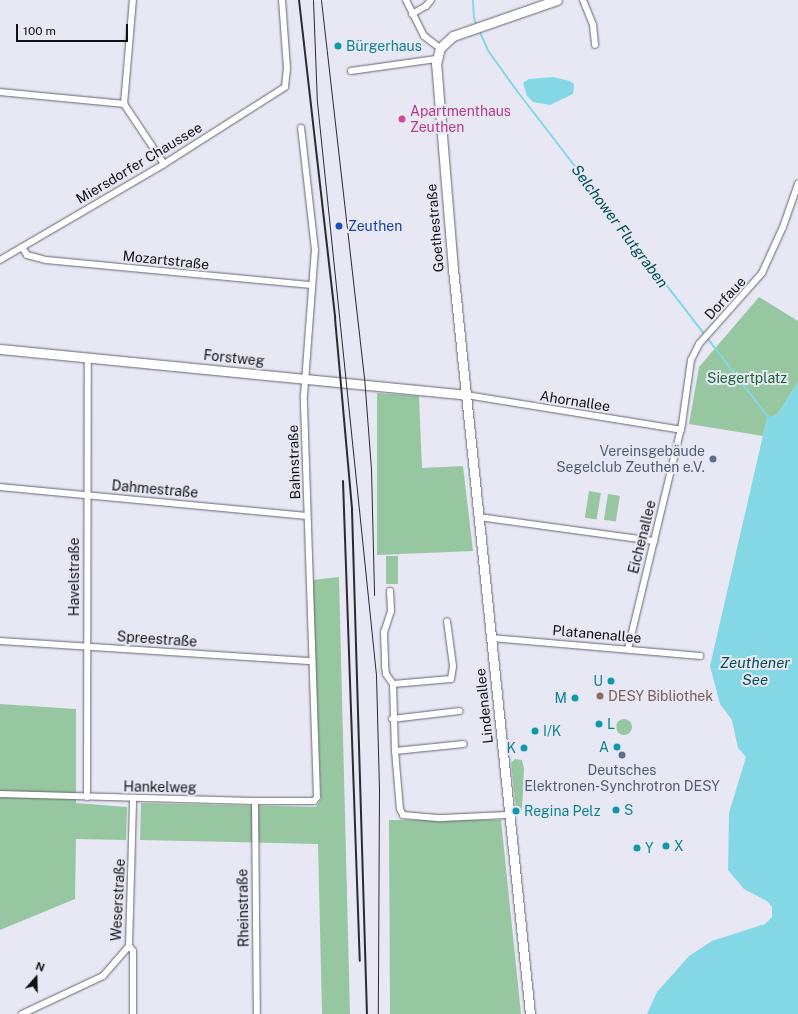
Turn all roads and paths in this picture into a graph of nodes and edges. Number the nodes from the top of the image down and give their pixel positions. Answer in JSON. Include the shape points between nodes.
{"nodes":[{"id":1,"x":133,"y":0,"type":"edge"},
{"id":2,"x":282,"y":0,"type":"edge"},
{"id":3,"x":406,"y":0,"type":"edge"},
{"id":4,"x":431,"y":0,"type":"edge"},
{"id":5,"x":557,"y":0,"type":"edge"},
{"id":6,"x":583,"y":0,"type":"edge"},
{"id":7,"x":412,"y":14,"type":"junction"},
{"id":8,"x":595,"y":45,"type":"dead end"},
{"id":9,"x":440,"y":48,"type":"junction"},
{"id":10,"x":436,"y":59,"type":"junction"},
{"id":11,"x":352,"y":71,"type":"dead end"},
{"id":12,"x":0,"y":92,"type":"edge"},
{"id":13,"x":124,"y":104,"type":"junction"},
{"id":14,"x":301,"y":128,"type":"dead end"},
{"id":15,"x":164,"y":164,"type":"junction"},
{"id":16,"x":798,"y":184,"type":"edge"},
{"id":17,"x":22,"y":247,"type":"junction"},
{"id":18,"x":0,"y":260,"type":"edge"},
{"id":19,"x":312,"y":285,"type":"junction"},
{"id":20,"x":0,"y":349,"type":"edge"},
{"id":21,"x":88,"y":357,"type":"junction"},
{"id":22,"x":306,"y":378,"type":"junction"},
{"id":23,"x":466,"y":395,"type":"junction"},
{"id":24,"x":681,"y":430,"type":"junction"},
{"id":25,"x":0,"y":487,"type":"edge"},
{"id":26,"x":87,"y":495,"type":"junction"},
{"id":27,"x":307,"y":516,"type":"junction"},
{"id":28,"x":478,"y":517,"type":"junction"},
{"id":29,"x":654,"y":541,"type":"junction"},
{"id":30,"x":390,"y":591,"type":"dead end"},
{"id":31,"x":447,"y":621,"type":"dead end"},
{"id":32,"x":491,"y":638,"type":"junction"},
{"id":33,"x":0,"y":641,"type":"edge"},
{"id":34,"x":87,"y":646,"type":"junction"},
{"id":35,"x":628,"y":649,"type":"junction"},
{"id":36,"x":700,"y":656,"type":"dead end"},
{"id":37,"x":312,"y":661,"type":"junction"},
{"id":38,"x":393,"y":684,"type":"junction"},
{"id":39,"x":460,"y":711,"type":"dead end"},
{"id":40,"x":392,"y":719,"type":"junction"},
{"id":41,"x":464,"y":744,"type":"dead end"},
{"id":42,"x":395,"y":751,"type":"junction"},
{"id":43,"x":0,"y":794,"type":"edge"},
{"id":44,"x":87,"y":797,"type":"junction"},
{"id":45,"x":317,"y":797,"type":"joint"},
{"id":46,"x":133,"y":799,"type":"junction"},
{"id":47,"x":255,"y":801,"type":"junction"},
{"id":48,"x":509,"y":815,"type":"junction"},
{"id":49,"x":129,"y":946,"type":"junction"},
{"id":50,"x":22,"y":1014,"type":"edge"},
{"id":51,"x":133,"y":1014,"type":"edge"},
{"id":52,"x":257,"y":1014,"type":"edge"},
{"id":53,"x":530,"y":1014,"type":"edge"}],
"edges":[{"from":1,"to":13,"type":"street"},
{"from":2,"to":15,"type":"street","name":"Miersdorfer Chaussee","via":[[287,82],[277,92]]},
{"from":3,"to":7,"type":"street"},
{"from":4,"to":7,"type":"street"},
{"from":5,"to":9,"type":"main road","name":"Goethestraße","via":[[472,28],[453,36]]},
{"from":6,"to":8,"type":"street","via":[[593,25]]},
{"from":7,"to":9,"type":"street","via":[[424,36]]},
{"from":9,"to":10,"type":"main road","name":"Goethestraße"},
{"from":10,"to":11,"type":"street"},
{"from":10,"to":23,"type":"main road","name":"Goethestraße","via":[[438,109]]},
{"from":12,"to":13,"type":"street"},
{"from":13,"to":15,"type":"street"},
{"from":14,"to":19,"type":"street","name":"Bahnstraße","via":[[315,242]]},
{"from":15,"to":17,"type":"street","name":"Miersdorfer Chaussee"},
{"from":16,"to":24,"type":"street","name":"Dorfaue","via":[[784,227],[762,273],[699,344],[691,360]]},
{"from":17,"to":18,"type":"street","name":"Miersdorfer Chaussee"},
{"from":17,"to":19,"type":"street","name":"Mozartstraße","via":[[27,255],[46,260]]},
{"from":19,"to":22,"type":"street","name":"Bahnstraße"},
{"from":20,"to":21,"type":"main road","name":"Forstweg"},
{"from":21,"to":22,"type":"main road","name":"Forstweg"},
{"from":21,"to":26,"type":"street","name":"Havelstraße"},
{"from":22,"to":23,"type":"main road","name":"Forstweg"},
{"from":22,"to":27,"type":"street","name":"Bahnstraße"},
{"from":23,"to":24,"type":"street","name":"Ahornallee"},
{"from":23,"to":28,"type":"main road","name":"Lindenallee"},
{"from":24,"to":29,"type":"street","name":"Eichenallee"},
{"from":25,"to":26,"type":"street","name":"Dahmestraße"},
{"from":26,"to":27,"type":"street","name":"Dahmestraße"},
{"from":26,"to":34,"type":"street","name":"Havelstraße"},
{"from":27,"to":37,"type":"street","name":"Bahnstraße"},
{"from":28,"to":29,"type":"street"},
{"from":28,"to":32,"type":"main road","name":"Lindenallee"},
{"from":29,"to":35,"type":"street","name":"Eichenallee"},
{"from":30,"to":38,"type":"street","via":[[391,611],[384,632],[386,674]]},
{"from":31,"to":38,"type":"street","via":[[453,666],[451,679]]},
{"from":32,"to":35,"type":"street","name":"Platanenallee"},
{"from":32,"to":48,"type":"main road","name":"Lindenallee"},
{"from":33,"to":34,"type":"street","name":"Spreestraße"},
{"from":34,"to":37,"type":"street","name":"Spreestraße"},
{"from":34,"to":44,"type":"street","name":"Havelstraße"},
{"from":35,"to":36,"type":"street","name":"Platanenallee"},
{"from":37,"to":45,"type":"street","name":"Bahnstraße"},
{"from":38,"to":40,"type":"street"},
{"from":39,"to":40,"type":"street"},
{"from":40,"to":42,"type":"street"},
{"from":41,"to":42,"type":"street"},
{"from":42,"to":48,"type":"street","via":[[400,809],[403,815],[440,818]]},
{"from":43,"to":44,"type":"street","name":"Hankelweg"},
{"from":44,"to":46,"type":"street","name":"Hankelweg"},
{"from":45,"to":47,"type":"street","name":"Hankelweg","via":[[314,801]]},
{"from":46,"to":47,"type":"street","name":"Hankelweg"},
{"from":46,"to":49,"type":"street","name":"Weserstraße"},
{"from":47,"to":52,"type":"street","name":"Rheinstraße"},
{"from":48,"to":53,"type":"main road","name":"Lindenallee"},
{"from":49,"to":50,"type":"street","name":"Weserstraße","via":[[103,976]]},
{"from":49,"to":51,"type":"street","via":[[133,951]]}]}
